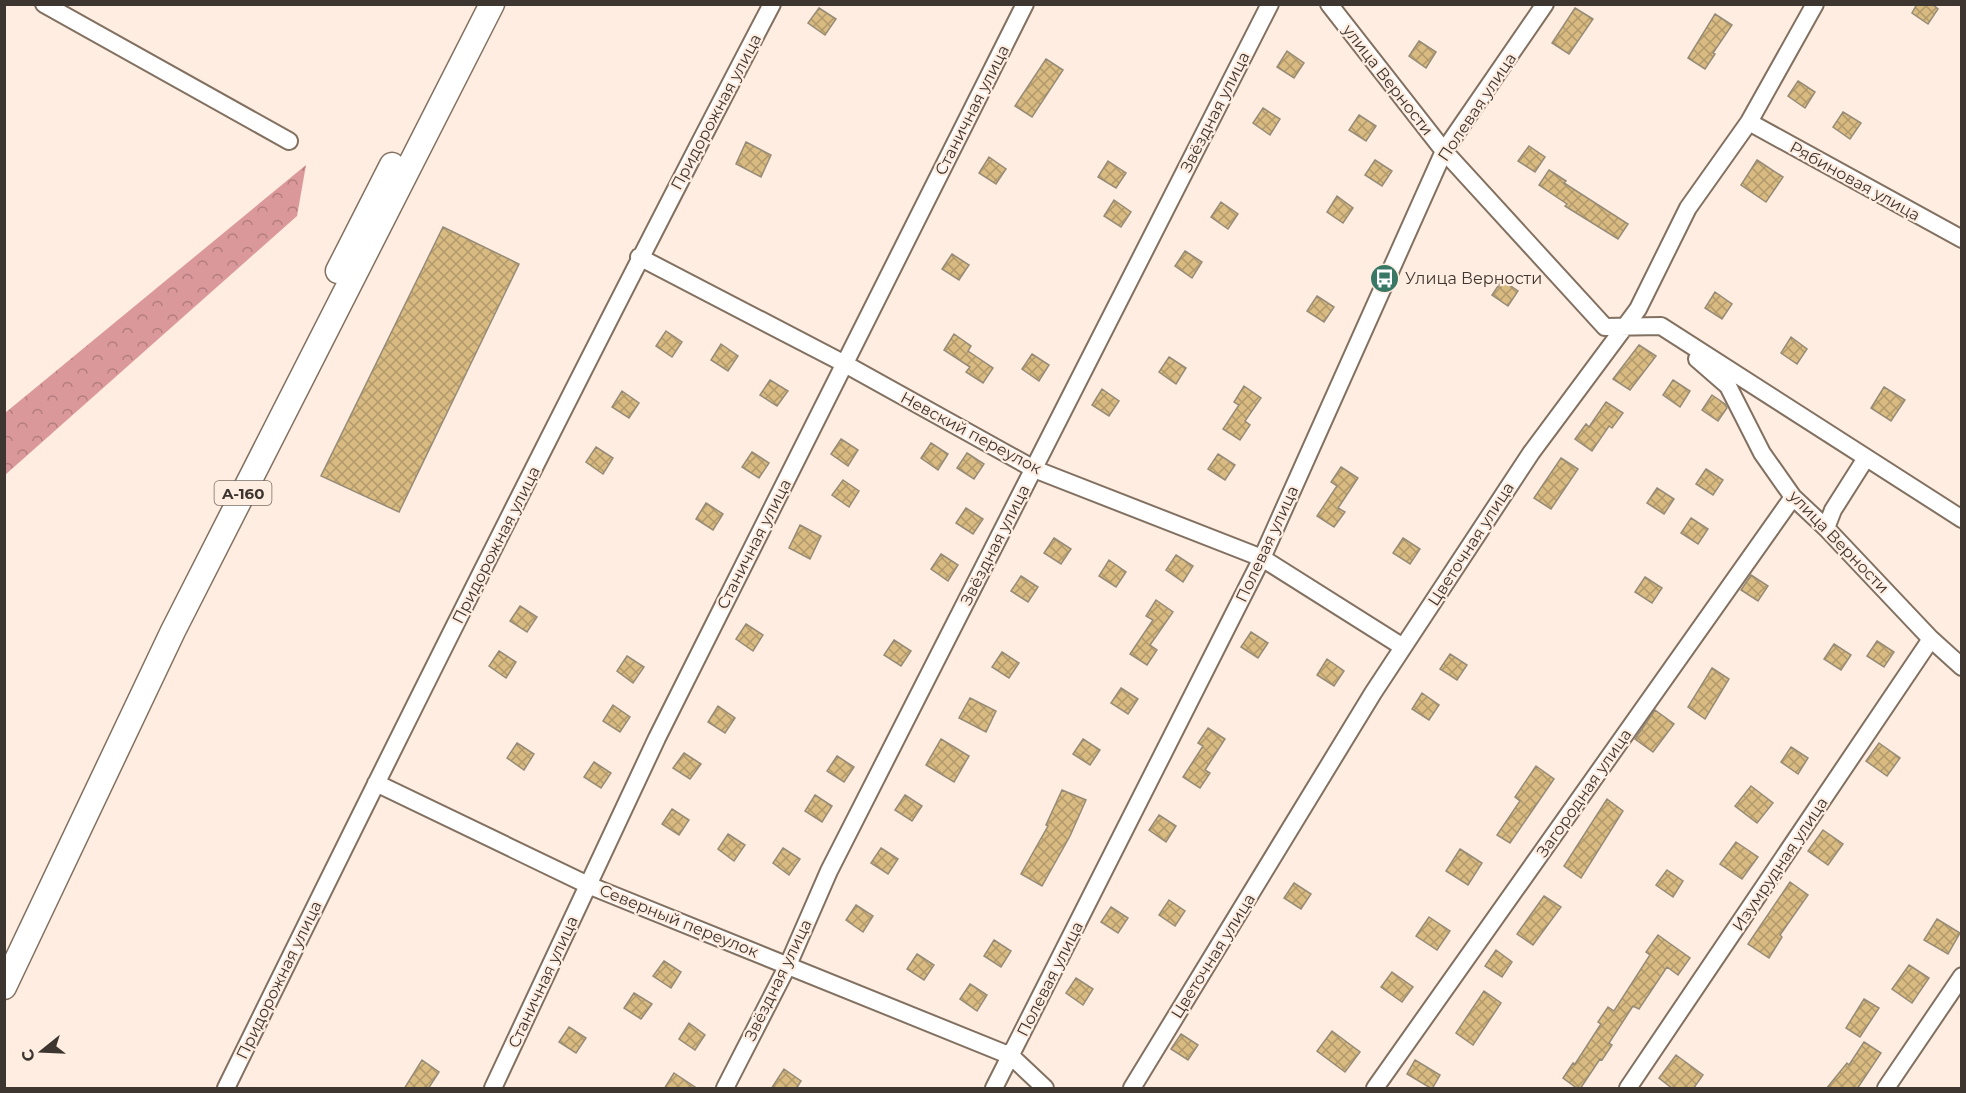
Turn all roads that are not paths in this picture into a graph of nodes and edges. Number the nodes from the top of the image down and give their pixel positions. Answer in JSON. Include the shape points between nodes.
{"nodes":[{"id":1,"x":44,"y":4,"type":"edge"},
{"id":2,"x":478,"y":4,"type":"edge"},
{"id":3,"x":492,"y":4,"type":"edge"},
{"id":4,"x":772,"y":4,"type":"edge"},
{"id":5,"x":1025,"y":4,"type":"edge"},
{"id":6,"x":1270,"y":4,"type":"edge"},
{"id":7,"x":1329,"y":4,"type":"edge"},
{"id":8,"x":1545,"y":4,"type":"edge"},
{"id":9,"x":1815,"y":4,"type":"edge"},
{"id":10,"x":1749,"y":122,"type":"junction"},
{"id":11,"x":289,"y":141,"type":"dead end"},
{"id":12,"x":1444,"y":152,"type":"junction"},
{"id":13,"x":1962,"y":239,"type":"edge"},
{"id":14,"x":639,"y":257,"type":"junction"},
{"id":15,"x":1627,"y":326,"type":"junction"},
{"id":16,"x":1660,"y":326,"type":"junction"},
{"id":17,"x":845,"y":364,"type":"junction"},
{"id":18,"x":1866,"y":458,"type":"junction"},
{"id":19,"x":1034,"y":469,"type":"junction"},
{"id":20,"x":1793,"y":497,"type":"junction"},
{"id":21,"x":1962,"y":519,"type":"edge"},
{"id":22,"x":1826,"y":528,"type":"junction"},
{"id":23,"x":1262,"y":558,"type":"junction"},
{"id":24,"x":1931,"y":639,"type":"junction"},
{"id":25,"x":1403,"y":647,"type":"junction"},
{"id":26,"x":1962,"y":667,"type":"edge"},
{"id":27,"x":376,"y":783,"type":"junction"},
{"id":28,"x":588,"y":885,"type":"junction"},
{"id":29,"x":4,"y":954,"type":"edge"},
{"id":30,"x":789,"y":965,"type":"junction"},
{"id":31,"x":1962,"y":976,"type":"edge"},
{"id":32,"x":4,"y":987,"type":"edge"},
{"id":33,"x":1011,"y":1056,"type":"junction"},
{"id":34,"x":226,"y":1089,"type":"edge"},
{"id":35,"x":493,"y":1089,"type":"edge"},
{"id":36,"x":725,"y":1089,"type":"edge"},
{"id":37,"x":994,"y":1089,"type":"edge"},
{"id":38,"x":1046,"y":1089,"type":"edge"},
{"id":39,"x":1132,"y":1089,"type":"edge"},
{"id":40,"x":1375,"y":1089,"type":"edge"},
{"id":41,"x":1628,"y":1089,"type":"edge"},
{"id":42,"x":1886,"y":1089,"type":"edge"}],
"edges":[{"from":1,"to":11,"type":"street"},
{"from":2,"to":29,"type":"highway","number":"А-160","via":[[371,204],[183,580]]},
{"from":3,"to":32,"type":"highway","number":"А-160","via":[[173,630]]},
{"from":4,"to":14,"type":"street","name":"Придорожная улица"},
{"from":5,"to":17,"type":"street","name":"Станичная улица"},
{"from":6,"to":19,"type":"street","name":"Звёздная улица"},
{"from":7,"to":12,"type":"street","name":"улица Верности"},
{"from":8,"to":12,"type":"street","name":"Полевая улица"},
{"from":9,"to":10,"type":"street","name":"Цветочная улица"},
{"from":10,"to":13,"type":"street","name":"Рябиновая улица"},
{"from":10,"to":15,"type":"street","name":"Цветочная улица","via":[[1688,208]]},
{"from":12,"to":15,"type":"street","name":"улица Верности","via":[[1605,327]]},
{"from":12,"to":23,"type":"street","name":"Полевая улица"},
{"from":14,"to":17,"type":"street","name":"Невский переулок"},
{"from":14,"to":27,"type":"street","name":"Придорожная улица"},
{"from":15,"to":16,"type":"street","name":"улица Верности"},
{"from":15,"to":25,"type":"street","name":"Цветочная улица","via":[[1531,453]]},
{"from":16,"to":18,"type":"street"},
{"from":16,"to":20,"type":"street","name":"улица Верности","via":[[1728,386],[1762,453]]},
{"from":17,"to":19,"type":"street","name":"Невский переулок"},
{"from":17,"to":28,"type":"street","name":"Станичная улица","via":[[657,738]]},
{"from":18,"to":21,"type":"street"},
{"from":18,"to":22,"type":"street"},
{"from":19,"to":23,"type":"street","name":"Невский переулок"},
{"from":19,"to":30,"type":"street","name":"Звёздная улица","via":[[829,871]]},
{"from":20,"to":22,"type":"street","name":"улица Верности"},
{"from":20,"to":40,"type":"street","name":"Загородная улица"},
{"from":22,"to":24,"type":"street","name":"улица Верности"},
{"from":23,"to":25,"type":"street","name":"Невский переулок"},
{"from":23,"to":33,"type":"street","name":"Полевая улица"},
{"from":24,"to":26,"type":"street","name":"улица Верности"},
{"from":24,"to":41,"type":"street","name":"Изумрудная улица"},
{"from":25,"to":39,"type":"street","name":"Цветочная улица"},
{"from":27,"to":28,"type":"street","name":"Северный переулок"},
{"from":27,"to":34,"type":"street","name":"Придорожная улица"},
{"from":28,"to":30,"type":"street","name":"Северный переулок"},
{"from":28,"to":35,"type":"street","name":"Станичная улица"},
{"from":30,"to":33,"type":"street","name":"Северный переулок"},
{"from":30,"to":36,"type":"street","name":"Звёздная улица"},
{"from":31,"to":42,"type":"street"},
{"from":33,"to":37,"type":"street","name":"Полевая улица"},
{"from":33,"to":38,"type":"street","name":"Северный переулок"}]}
